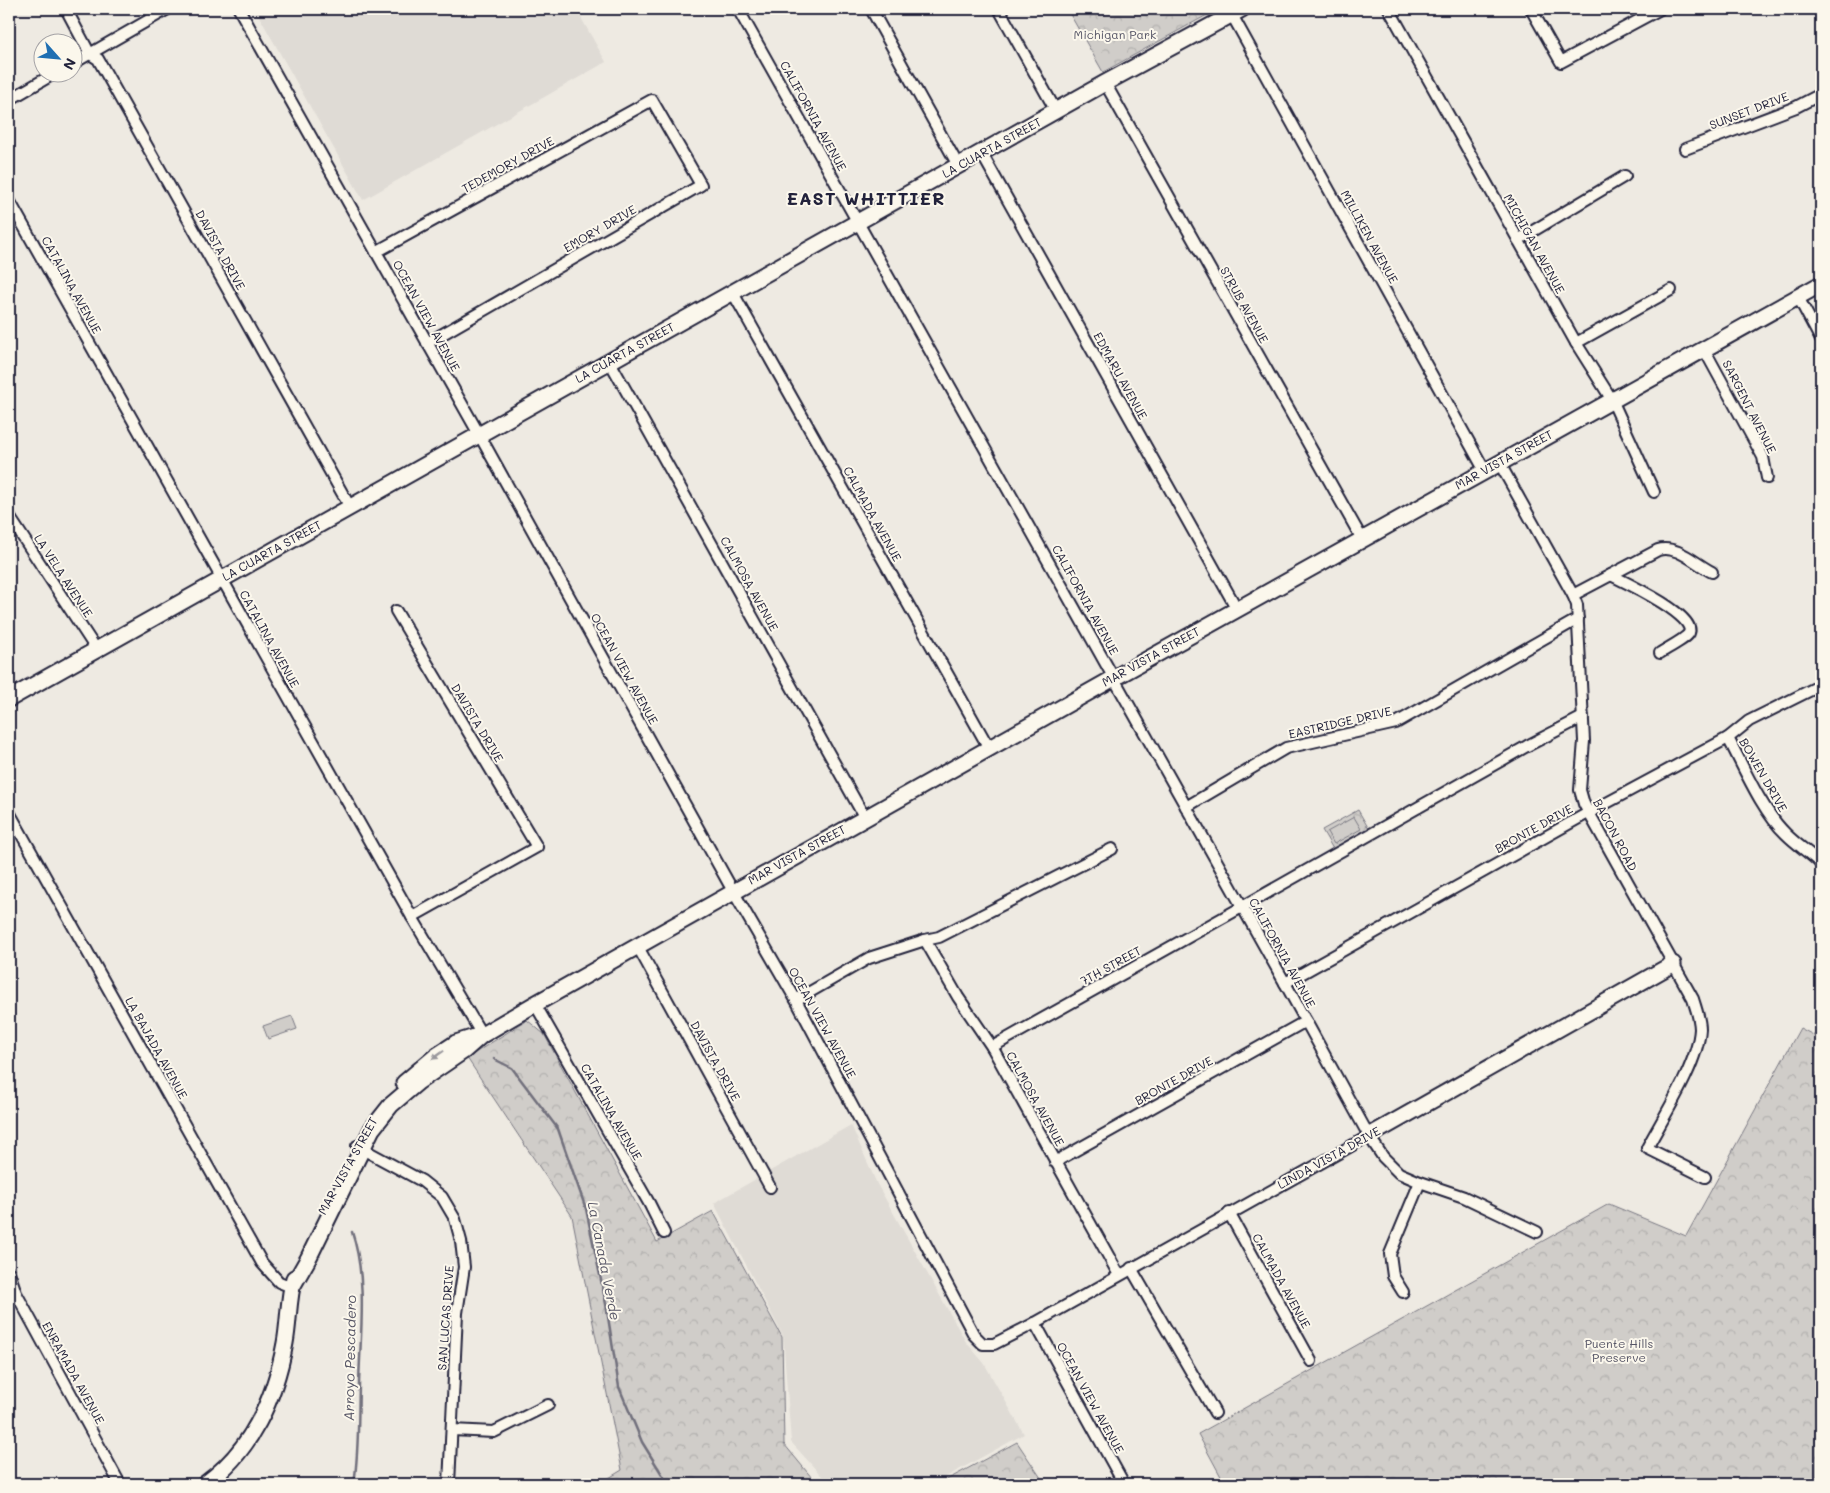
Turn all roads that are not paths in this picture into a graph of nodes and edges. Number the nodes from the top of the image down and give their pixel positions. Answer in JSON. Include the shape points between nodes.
{"nodes":[{"id":1,"x":66,"y":9,"type":"edge"},
{"id":2,"x":168,"y":9,"type":"edge"},
{"id":3,"x":239,"y":9,"type":"edge"},
{"id":4,"x":738,"y":9,"type":"edge"},
{"id":5,"x":871,"y":9,"type":"edge"},
{"id":6,"x":999,"y":9,"type":"edge"},
{"id":7,"x":1389,"y":9,"type":"edge"},
{"id":8,"x":1531,"y":9,"type":"edge"},
{"id":9,"x":1658,"y":9,"type":"edge"},
{"id":10,"x":1237,"y":12,"type":"edge"},
{"id":11,"x":90,"y":54,"type":"junction"},
{"id":12,"x":82,"y":58,"type":"edge"},
{"id":13,"x":40,"y":82,"type":"edge"},
{"id":14,"x":1105,"y":83,"type":"junction"},
{"id":15,"x":1821,"y":94,"type":"edge"},
{"id":16,"x":9,"y":100,"type":"edge"},
{"id":17,"x":652,"y":100,"type":"joint"},
{"id":18,"x":1056,"y":111,"type":"junction"},
{"id":19,"x":1685,"y":149,"type":"dead end"},
{"id":20,"x":982,"y":154,"type":"junction"},
{"id":21,"x":959,"y":167,"type":"junction"},
{"id":22,"x":1625,"y":176,"type":"dead end"},
{"id":23,"x":9,"y":200,"type":"edge"},
{"id":24,"x":858,"y":222,"type":"junction"},
{"id":25,"x":1518,"y":240,"type":"junction"},
{"id":26,"x":376,"y":252,"type":"junction"},
{"id":27,"x":1821,"y":284,"type":"edge"},
{"id":28,"x":1671,"y":290,"type":"dead end"},
{"id":29,"x":733,"y":293,"type":"junction"},
{"id":30,"x":1798,"y":297,"type":"junction"},
{"id":31,"x":1821,"y":340,"type":"edge"},
{"id":32,"x":1576,"y":342,"type":"junction"},
{"id":33,"x":427,"y":343,"type":"junction"},
{"id":34,"x":1704,"y":349,"type":"junction"},
{"id":35,"x":610,"y":362,"type":"junction"},
{"id":36,"x":1612,"y":400,"type":"junction"},
{"id":37,"x":480,"y":436,"type":"junction"},
{"id":38,"x":1500,"y":464,"type":"junction"},
{"id":39,"x":1485,"y":471,"type":"junction"},
{"id":40,"x":1767,"y":478,"type":"dead end"},
{"id":41,"x":1654,"y":492,"type":"dead end"},
{"id":42,"x":350,"y":507,"type":"junction"},
{"id":43,"x":9,"y":516,"type":"edge"},
{"id":44,"x":1362,"y":539,"type":"junction"},
{"id":45,"x":1712,"y":572,"type":"dead end"},
{"id":46,"x":1611,"y":575,"type":"junction"},
{"id":47,"x":222,"y":580,"type":"junction"},
{"id":48,"x":1573,"y":595,"type":"junction"},
{"id":49,"x":1237,"y":610,"type":"junction"},
{"id":50,"x":396,"y":611,"type":"dead end"},
{"id":51,"x":1578,"y":618,"type":"junction"},
{"id":52,"x":96,"y":649,"type":"junction"},
{"id":53,"x":1660,"y":653,"type":"dead end"},
{"id":54,"x":1114,"y":678,"type":"junction"},
{"id":55,"x":1821,"y":685,"type":"edge"},
{"id":56,"x":9,"y":699,"type":"edge"},
{"id":57,"x":1583,"y":717,"type":"junction"},
{"id":58,"x":1728,"y":738,"type":"junction"},
{"id":59,"x":990,"y":748,"type":"junction"},
{"id":60,"x":1186,"y":807,"type":"junction"},
{"id":61,"x":9,"y":812,"type":"edge"},
{"id":62,"x":1588,"y":813,"type":"junction"},
{"id":63,"x":865,"y":818,"type":"junction"},
{"id":64,"x":1112,"y":849,"type":"dead end"},
{"id":65,"x":1821,"y":864,"type":"edge"},
{"id":66,"x":733,"y":891,"type":"junction"},
{"id":67,"x":1242,"y":907,"type":"junction"},
{"id":68,"x":412,"y":918,"type":"junction"},
{"id":69,"x":925,"y":940,"type":"junction"},
{"id":70,"x":638,"y":947,"type":"junction"},
{"id":71,"x":1673,"y":964,"type":"junction"},
{"id":72,"x":1285,"y":983,"type":"junction"},
{"id":73,"x":796,"y":1000,"type":"junction"},
{"id":74,"x":534,"y":1004,"type":"junction"},
{"id":75,"x":1306,"y":1021,"type":"junction"},
{"id":76,"x":482,"y":1035,"type":"junction"},
{"id":77,"x":992,"y":1047,"type":"junction"},
{"id":78,"x":1369,"y":1136,"type":"junction"},
{"id":79,"x":359,"y":1147,"type":"junction"},
{"id":80,"x":1055,"y":1162,"type":"junction"},
{"id":81,"x":1705,"y":1177,"type":"dead end"},
{"id":82,"x":1420,"y":1182,"type":"junction"},
{"id":83,"x":770,"y":1186,"type":"dead end"},
{"id":84,"x":1229,"y":1213,"type":"junction"},
{"id":85,"x":1537,"y":1232,"type":"dead end"},
{"id":86,"x":664,"y":1233,"type":"dead end"},
{"id":87,"x":1131,"y":1268,"type":"junction"},
{"id":88,"x":9,"y":1274,"type":"edge"},
{"id":89,"x":1119,"y":1275,"type":"junction"},
{"id":90,"x":292,"y":1287,"type":"junction"},
{"id":91,"x":1403,"y":1292,"type":"dead end"},
{"id":92,"x":1034,"y":1323,"type":"junction"},
{"id":93,"x":983,"y":1344,"type":"joint"},
{"id":94,"x":1311,"y":1361,"type":"dead end"},
{"id":95,"x":548,"y":1405,"type":"dead end"},
{"id":96,"x":1215,"y":1413,"type":"dead end"},
{"id":97,"x":452,"y":1430,"type":"junction"},
{"id":98,"x":120,"y":1484,"type":"edge"},
{"id":99,"x":205,"y":1484,"type":"edge"},
{"id":100,"x":449,"y":1484,"type":"edge"},
{"id":101,"x":1124,"y":1484,"type":"edge"}],
"edges":[{"from":1,"to":11,"type":"street","name":"DAVISTA DRIVE"},
{"from":2,"to":11,"type":"street"},
{"from":3,"to":26,"type":"street","name":"OCEAN VIEW AVENUE"},
{"from":4,"to":24,"type":"street","name":"CALIFORNIA AVENUE"},
{"from":5,"to":21,"type":"street"},
{"from":6,"to":18,"type":"street"},
{"from":7,"to":25,"type":"street","name":"MICHIGAN AVENUE"},
{"from":8,"to":9,"type":"street","via":[[1561,62]]},
{"from":10,"to":14,"type":"street","name":"LA CUARTA STREET"},
{"from":10,"to":39,"type":"street","name":"MILLIKEN AVENUE"},
{"from":11,"to":12,"type":"street"},
{"from":11,"to":42,"type":"street","name":"DAVISTA DRIVE","via":[[98,59]]},
{"from":13,"to":16,"type":"street"},
{"from":14,"to":18,"type":"street","name":"LA CUARTA STREET"},
{"from":14,"to":44,"type":"street","name":"STRUB AVENUE"},
{"from":15,"to":19,"type":"street","name":"SUNSET DRIVE","via":[[1796,107]]},
{"from":17,"to":26,"type":"street","name":"TEDEMORY DRIVE"},
{"from":17,"to":33,"type":"street","name":"EMORY DRIVE","via":[[701,186]]},
{"from":18,"to":20,"type":"street","name":"LA CUARTA STREET"},
{"from":20,"to":21,"type":"street","name":"LA CUARTA STREET"},
{"from":20,"to":49,"type":"street","name":"EDMARU AVENUE"},
{"from":21,"to":24,"type":"street","name":"LA CUARTA STREET"},
{"from":22,"to":25,"type":"street"},
{"from":23,"to":47,"type":"street","name":"CATALINA AVENUE"},
{"from":24,"to":29,"type":"street","name":"LA CUARTA STREET"},
{"from":24,"to":54,"type":"street","name":"CALIFORNIA AVENUE"},
{"from":25,"to":32,"type":"street","name":"MICHIGAN AVENUE"},
{"from":26,"to":33,"type":"street","name":"OCEAN VIEW AVENUE"},
{"from":27,"to":30,"type":"street","name":"MAR VISTA STREET"},
{"from":28,"to":32,"type":"street"},
{"from":29,"to":35,"type":"street","name":"LA CUARTA STREET"},
{"from":29,"to":59,"type":"street","name":"CALMADA AVENUE"},
{"from":30,"to":31,"type":"street"},
{"from":30,"to":34,"type":"street","name":"MAR VISTA STREET"},
{"from":32,"to":36,"type":"street","name":"MICHIGAN AVENUE"},
{"from":33,"to":37,"type":"street","name":"OCEAN VIEW AVENUE"},
{"from":34,"to":36,"type":"street","name":"MAR VISTA STREET"},
{"from":34,"to":40,"type":"street","name":"SARGENT AVENUE","via":[[1763,457]]},
{"from":35,"to":37,"type":"street","name":"LA CUARTA STREET"},
{"from":35,"to":63,"type":"street","name":"CALMOSA AVENUE"},
{"from":36,"to":38,"type":"street","name":"MAR VISTA STREET"},
{"from":36,"to":41,"type":"street","name":"MICHIGAN AVENUE"},
{"from":37,"to":42,"type":"street","name":"LA CUARTA STREET"},
{"from":37,"to":66,"type":"street","name":"OCEAN VIEW AVENUE"},
{"from":38,"to":39,"type":"street","name":"MAR VISTA STREET"},
{"from":38,"to":48,"type":"street","name":"BACON ROAD"},
{"from":39,"to":44,"type":"street","name":"MAR VISTA STREET"},
{"from":42,"to":47,"type":"street","name":"LA CUARTA STREET"},
{"from":43,"to":52,"type":"street","name":"LA VELA AVENUE"},
{"from":44,"to":49,"type":"street","name":"MAR VISTA STREET"},
{"from":45,"to":46,"type":"street","via":[[1674,550],[1664,548]]},
{"from":46,"to":48,"type":"street"},
{"from":46,"to":53,"type":"street","via":[[1664,604],[1689,625],[1686,636]]},
{"from":47,"to":52,"type":"street","name":"LA CUARTA STREET"},
{"from":47,"to":68,"type":"street","name":"CATALINA AVENUE"},
{"from":48,"to":51,"type":"street","name":"BACON ROAD"},
{"from":49,"to":54,"type":"street","name":"MAR VISTA STREET"},
{"from":50,"to":68,"type":"street","name":"DAVISTA DRIVE","via":[[537,847]]},
{"from":51,"to":57,"type":"street","name":"BACON ROAD"},
{"from":51,"to":60,"type":"street","name":"EASTRIDGE DRIVE","via":[[1396,723],[1286,748]]},
{"from":52,"to":56,"type":"street","name":"LA CUARTA STREET"},
{"from":54,"to":59,"type":"street","name":"MAR VISTA STREET"},
{"from":54,"to":60,"type":"street","name":"CALIFORNIA AVENUE"},
{"from":55,"to":58,"type":"street","name":"BRONTE DRIVE","via":[[1749,721]]},
{"from":57,"to":62,"type":"street","name":"BACON ROAD","via":[[1580,790]]},
{"from":57,"to":67,"type":"street","name":"7TH STREET"},
{"from":58,"to":62,"type":"street","name":"BRONTE DRIVE"},
{"from":58,"to":65,"type":"street","name":"BOWEN DRIVE","via":[[1768,813],[1786,834]]},
{"from":59,"to":63,"type":"street","name":"MAR VISTA STREET"},
{"from":60,"to":67,"type":"street","name":"CALIFORNIA AVENUE"},
{"from":61,"to":90,"type":"street","name":"LA BAJADA AVENUE","via":[[262,1263],[279,1282]]},
{"from":62,"to":71,"type":"street","name":"BACON ROAD"},
{"from":62,"to":72,"type":"street","name":"BRONTE DRIVE"},
{"from":63,"to":66,"type":"street","name":"MAR VISTA STREET"},
{"from":64,"to":69,"type":"street","via":[[940,937]]},
{"from":66,"to":70,"type":"street","name":"MAR VISTA STREET"},
{"from":66,"to":73,"type":"street","name":"OCEAN VIEW AVENUE"},
{"from":67,"to":72,"type":"street","name":"CALIFORNIA AVENUE"},
{"from":67,"to":77,"type":"street","name":"7TH STREET"},
{"from":68,"to":76,"type":"street","name":"CATALINA AVENUE"},
{"from":69,"to":73,"type":"street","via":[[870,958]]},
{"from":69,"to":77,"type":"street","name":"CALMOSA AVENUE"},
{"from":70,"to":74,"type":"street","name":"MAR VISTA STREET"},
{"from":70,"to":83,"type":"street","name":"DAVISTA DRIVE"},
{"from":71,"to":78,"type":"street","name":"LINDA VISTA DRIVE"},
{"from":71,"to":81,"type":"street","name":"BACON ROAD","via":[[1693,999],[1700,1027],[1693,1059],[1647,1148]]},
{"from":72,"to":75,"type":"street","name":"CALIFORNIA AVENUE"},
{"from":73,"to":93,"type":"street","name":"OCEAN VIEW AVENUE","via":[[974,1335]]},
{"from":74,"to":76,"type":"street","name":"MAR VISTA STREET"},
{"from":74,"to":86,"type":"street","name":"CATALINA AVENUE"},
{"from":75,"to":78,"type":"street","name":"CALIFORNIA AVENUE"},
{"from":75,"to":80,"type":"street","name":"BRONTE DRIVE"},
{"from":76,"to":79,"type":"street","name":"MAR VISTA STREET","via":[[456,1043],[418,1070],[371,1121]]},
{"from":77,"to":80,"type":"street","name":"CALMOSA AVENUE"},
{"from":78,"to":82,"type":"street","name":"CALIFORNIA AVENUE","via":[[1391,1166]]},
{"from":78,"to":84,"type":"street","name":"LINDA VISTA DRIVE"},
{"from":79,"to":90,"type":"street","name":"MAR VISTA STREET","via":[[331,1192],[300,1259]]},
{"from":79,"to":97,"type":"street","name":"SAN LUCAS DRIVE","via":[[422,1181],[442,1197],[455,1219],[464,1267],[457,1313]]},
{"from":80,"to":89,"type":"street","name":"CALMOSA AVENUE"},
{"from":82,"to":85,"type":"street","name":"CALIFORNIA AVENUE","via":[[1480,1204]]},
{"from":82,"to":91,"type":"street","via":[[1390,1254],[1393,1276]]},
{"from":84,"to":87,"type":"street","name":"LINDA VISTA DRIVE"},
{"from":84,"to":94,"type":"street","name":"CALMADA AVENUE"},
{"from":87,"to":89,"type":"street","name":"LINDA VISTA DRIVE"},
{"from":87,"to":96,"type":"street"},
{"from":88,"to":98,"type":"street","name":"ENRAMADA AVENUE","via":[[16,1293]]},
{"from":89,"to":92,"type":"street","name":"LINDA VISTA DRIVE"},
{"from":90,"to":99,"type":"street","name":"MAR VISTA STREET","via":[[286,1341],[273,1391],[252,1435],[236,1457]]},
{"from":92,"to":93,"type":"street","name":"LINDA VISTA DRIVE","via":[[994,1344]]},
{"from":92,"to":101,"type":"street","name":"OCEAN VIEW AVENUE"},
{"from":95,"to":97,"type":"street","via":[[494,1432]]},
{"from":97,"to":100,"type":"street","name":"SAN LUCAS DRIVE"}]}
